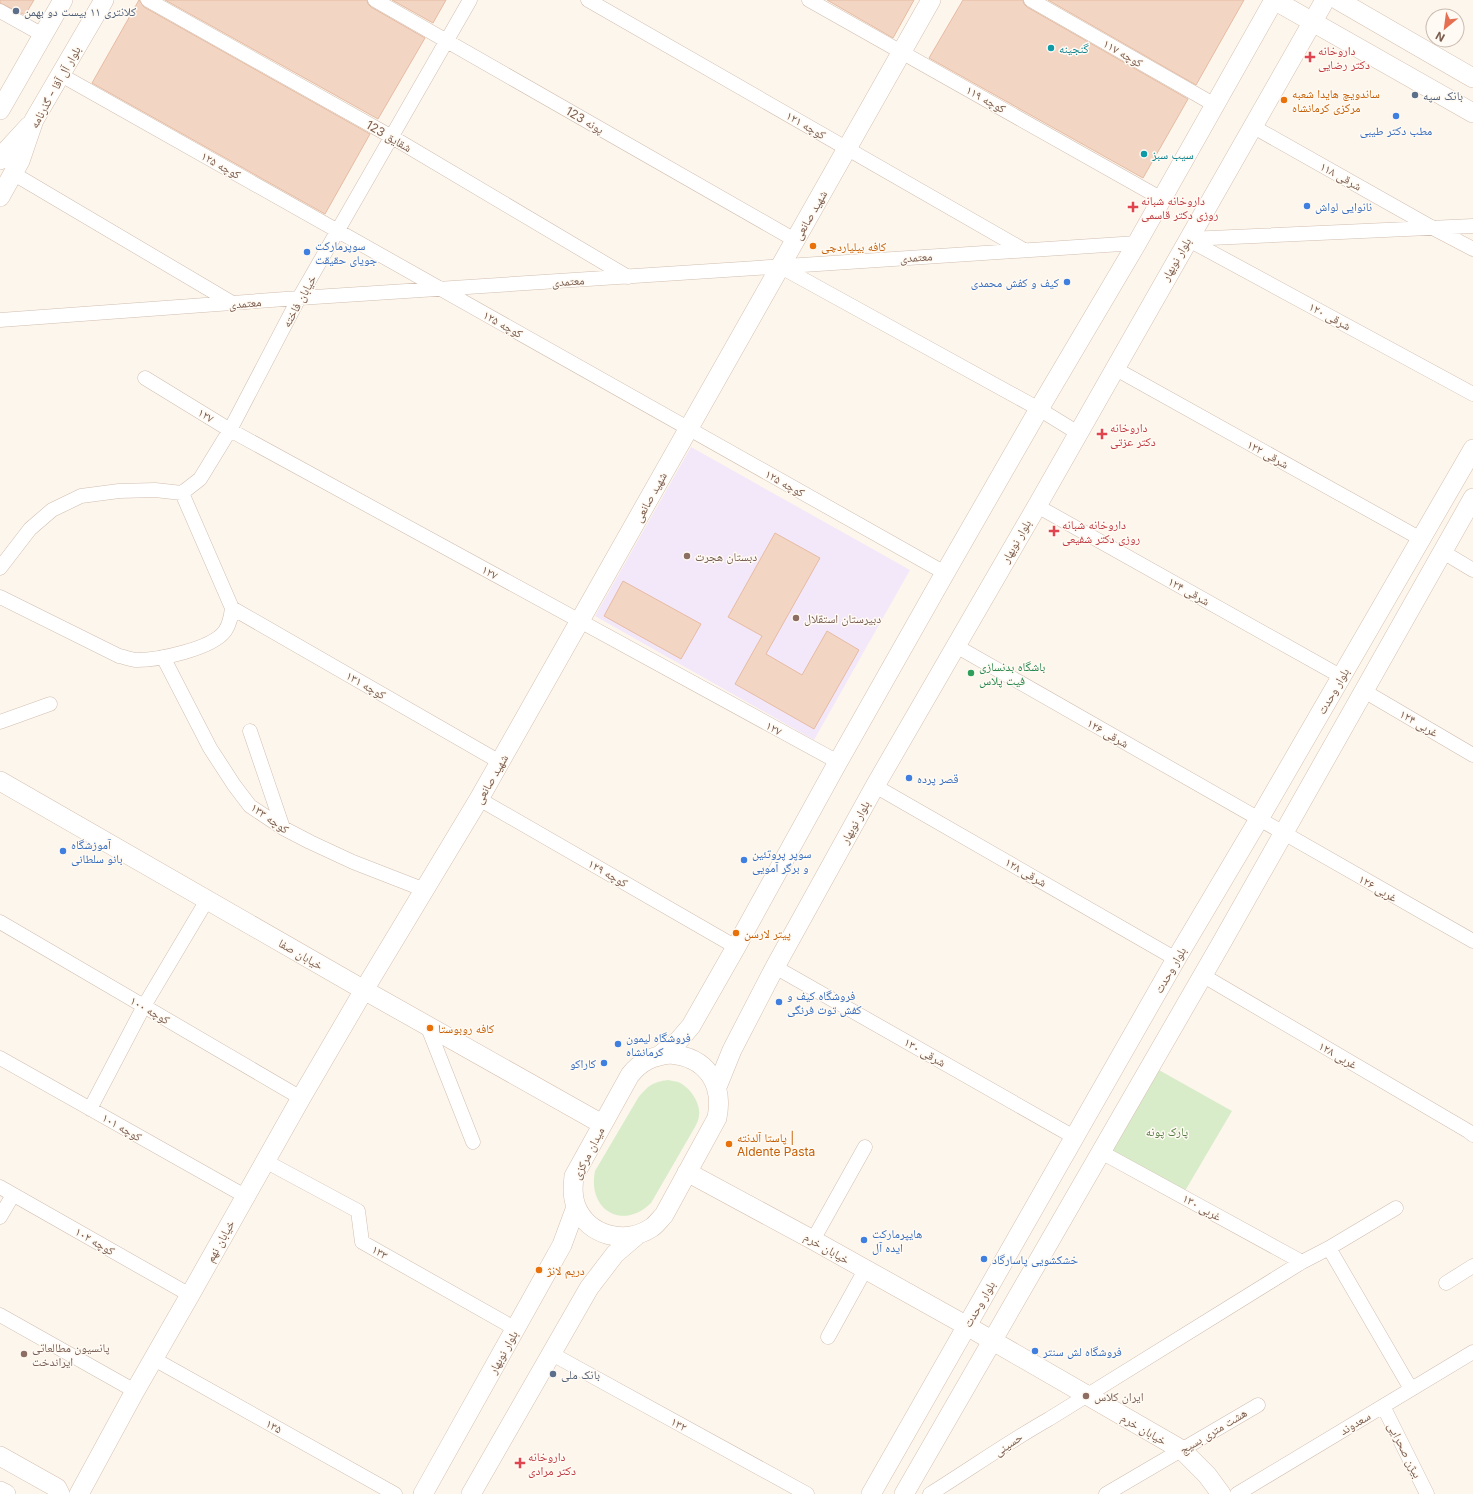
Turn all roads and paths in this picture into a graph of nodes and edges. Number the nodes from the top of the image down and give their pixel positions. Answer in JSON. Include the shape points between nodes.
{"nodes":[{"id":1,"x":62,"y":0,"type":"edge"},
{"id":2,"x":104,"y":0,"type":"edge"},
{"id":3,"x":148,"y":0,"type":"edge"},
{"id":4,"x":375,"y":0,"type":"edge"},
{"id":5,"x":470,"y":0,"type":"edge"},
{"id":6,"x":588,"y":0,"type":"edge"},
{"id":7,"x":809,"y":0,"type":"edge"},
{"id":8,"x":931,"y":0,"type":"edge"},
{"id":9,"x":1031,"y":0,"type":"edge"},
{"id":10,"x":1274,"y":0,"type":"edge"},
{"id":11,"x":1325,"y":0,"type":"edge"},
{"id":12,"x":1338,"y":0,"type":"edge"},
{"id":13,"x":0,"y":11,"type":"edge"},
{"id":14,"x":1312,"y":22,"type":"junction"},
{"id":15,"x":43,"y":35,"type":"junction"},
{"id":16,"x":446,"y":41,"type":"junction"},
{"id":17,"x":902,"y":52,"type":"junction"},
{"id":18,"x":61,"y":74,"type":"junction"},
{"id":19,"x":1473,"y":78,"type":"edge"},
{"id":20,"x":1216,"y":105,"type":"junction"},
{"id":21,"x":0,"y":110,"type":"edge"},
{"id":22,"x":1473,"y":113,"type":"edge"},
{"id":23,"x":34,"y":120,"type":"junction"},
{"id":24,"x":1252,"y":126,"type":"junction"},
{"id":25,"x":392,"y":137,"type":"junction"},
{"id":26,"x":847,"y":148,"type":"junction"},
{"id":27,"x":0,"y":160,"type":"edge"},
{"id":28,"x":14,"y":174,"type":"junction"},
{"id":29,"x":0,"y":197,"type":"edge"},
{"id":30,"x":1162,"y":199,"type":"junction"},
{"id":31,"x":1473,"y":226,"type":"edge"},
{"id":32,"x":1433,"y":228,"type":"junction"},
{"id":33,"x":338,"y":231,"type":"junction"},
{"id":34,"x":1187,"y":239,"type":"junction"},
{"id":35,"x":795,"y":240,"type":"junction"},
{"id":36,"x":1137,"y":243,"type":"junction"},
{"id":37,"x":1473,"y":248,"type":"edge"},
{"id":38,"x":1024,"y":250,"type":"junction"},
{"id":39,"x":781,"y":266,"type":"junction"},
{"id":40,"x":628,"y":277,"type":"junction"},
{"id":41,"x":441,"y":289,"type":"junction"},
{"id":42,"x":299,"y":298,"type":"junction"},
{"id":43,"x":234,"y":304,"type":"junction"},
{"id":44,"x":0,"y":320,"type":"edge"},
{"id":45,"x":1114,"y":368,"type":"junction"},
{"id":46,"x":145,"y":378,"type":"dead end"},
{"id":47,"x":1473,"y":394,"type":"edge"},
{"id":48,"x":1039,"y":409,"type":"junction"},
{"id":49,"x":688,"y":429,"type":"junction"},
{"id":50,"x":230,"y":430,"type":"junction"},
{"id":51,"x":1078,"y":433,"type":"junction"},
{"id":52,"x":1473,"y":449,"type":"edge"},
{"id":53,"x":182,"y":493,"type":"junction"},
{"id":54,"x":1473,"y":498,"type":"edge"},
{"id":55,"x":1037,"y":506,"type":"junction"},
{"id":56,"x":1421,"y":539,"type":"junction"},
{"id":57,"x":1443,"y":552,"type":"junction"},
{"id":58,"x":0,"y":567,"type":"edge"},
{"id":59,"x":1473,"y":570,"type":"edge"},
{"id":60,"x":945,"y":573,"type":"junction"},
{"id":61,"x":0,"y":597,"type":"edge"},
{"id":62,"x":232,"y":608,"type":"junction"},
{"id":63,"x":580,"y":622,"type":"junction"},
{"id":64,"x":956,"y":646,"type":"junction"},
{"id":65,"x":163,"y":657,"type":"junction"},
{"id":66,"x":1342,"y":677,"type":"junction"},
{"id":67,"x":1364,"y":691,"type":"junction"},
{"id":68,"x":50,"y":704,"type":"dead end"},
{"id":69,"x":0,"y":722,"type":"edge"},
{"id":70,"x":250,"y":731,"type":"dead end"},
{"id":71,"x":1473,"y":755,"type":"edge"},
{"id":72,"x":500,"y":762,"type":"junction"},
{"id":73,"x":838,"y":762,"type":"junction"},
{"id":74,"x":0,"y":781,"type":"edge"},
{"id":75,"x":875,"y":786,"type":"junction"},
{"id":76,"x":479,"y":799,"type":"junction"},
{"id":77,"x":1259,"y":819,"type":"junction"},
{"id":78,"x":283,"y":828,"type":"junction"},
{"id":79,"x":1283,"y":834,"type":"junction"},
{"id":80,"x":425,"y":890,"type":"junction"},
{"id":81,"x":207,"y":900,"type":"junction"},
{"id":82,"x":0,"y":922,"type":"edge"},
{"id":83,"x":1473,"y":942,"type":"edge"},
{"id":84,"x":736,"y":947,"type":"junction"},
{"id":85,"x":1176,"y":959,"type":"junction"},
{"id":86,"x":775,"y":967,"type":"junction"},
{"id":87,"x":1202,"y":975,"type":"junction"},
{"id":88,"x":364,"y":990,"type":"junction"},
{"id":89,"x":144,"y":1006,"type":"junction"},
{"id":90,"x":427,"y":1025,"type":"junction"},
{"id":91,"x":660,"y":1055,"type":"junction"},
{"id":92,"x":0,"y":1058,"type":"edge"},
{"id":93,"x":717,"y":1087,"type":"junction"},
{"id":94,"x":301,"y":1098,"type":"junction"},
{"id":95,"x":90,"y":1109,"type":"junction"},
{"id":96,"x":602,"y":1124,"type":"junction"},
{"id":97,"x":1473,"y":1135,"type":"edge"},
{"id":98,"x":1074,"y":1137,"type":"junction"},
{"id":99,"x":473,"y":1142,"type":"dead end"},
{"id":100,"x":865,"y":1147,"type":"dead end"},
{"id":101,"x":1101,"y":1152,"type":"junction"},
{"id":102,"x":265,"y":1161,"type":"junction"},
{"id":103,"x":688,"y":1172,"type":"junction"},
{"id":104,"x":0,"y":1187,"type":"edge"},
{"id":105,"x":13,"y":1195,"type":"junction"},
{"id":106,"x":245,"y":1196,"type":"junction"},
{"id":107,"x":576,"y":1207,"type":"junction"},
{"id":108,"x":1396,"y":1208,"type":"dead end"},
{"id":109,"x":0,"y":1217,"type":"edge"},
{"id":110,"x":636,"y":1236,"type":"junction"},
{"id":111,"x":813,"y":1240,"type":"junction"},
{"id":112,"x":1329,"y":1248,"type":"junction"},
{"id":113,"x":1302,"y":1262,"type":"junction"},
{"id":114,"x":1473,"y":1266,"type":"edge"},
{"id":115,"x":865,"y":1270,"type":"junction"},
{"id":116,"x":1446,"y":1283,"type":"dead end"},
{"id":117,"x":190,"y":1296,"type":"junction"},
{"id":118,"x":0,"y":1315,"type":"edge"},
{"id":119,"x":967,"y":1326,"type":"junction"},
{"id":120,"x":516,"y":1330,"type":"junction"},
{"id":121,"x":828,"y":1337,"type":"dead end"},
{"id":122,"x":992,"y":1341,"type":"junction"},
{"id":123,"x":1473,"y":1352,"type":"edge"},
{"id":124,"x":552,"y":1354,"type":"junction"},
{"id":125,"x":154,"y":1359,"type":"junction"},
{"id":126,"x":1411,"y":1389,"type":"junction"},
{"id":127,"x":135,"y":1391,"type":"junction"},
{"id":128,"x":1086,"y":1395,"type":"junction"},
{"id":129,"x":1258,"y":1405,"type":"dead end"},
{"id":130,"x":1383,"y":1406,"type":"junction"},
{"id":131,"x":1182,"y":1450,"type":"junction"},
{"id":132,"x":0,"y":1456,"type":"edge"},
{"id":133,"x":0,"y":1491,"type":"edge"},
{"id":134,"x":6,"y":1494,"type":"edge"},
{"id":135,"x":60,"y":1494,"type":"edge"},
{"id":136,"x":79,"y":1494,"type":"edge"},
{"id":137,"x":395,"y":1494,"type":"edge"},
{"id":138,"x":423,"y":1494,"type":"edge"},
{"id":139,"x":471,"y":1494,"type":"edge"},
{"id":140,"x":806,"y":1494,"type":"edge"},
{"id":141,"x":871,"y":1494,"type":"edge"},
{"id":142,"x":904,"y":1494,"type":"edge"},
{"id":143,"x":930,"y":1494,"type":"edge"},
{"id":144,"x":1106,"y":1494,"type":"edge"},
{"id":145,"x":1221,"y":1494,"type":"edge"},
{"id":146,"x":1237,"y":1494,"type":"edge"},
{"id":147,"x":1427,"y":1494,"type":"edge"}],
"edges":[{"from":1,"to":15,"type":"street"},
{"from":2,"to":18,"type":"street","name":"بلوار آل آقا - گذرنامه"},
{"from":3,"to":25,"type":"street","name":"123 شقایق"},
{"from":4,"to":16,"type":"street","name":"123 پونه"},
{"from":5,"to":16,"type":"street","name":"خیابان فاخته"},
{"from":6,"to":26,"type":"street","name":"کوچه ۱۲۱"},
{"from":7,"to":17,"type":"street","name":"کوچه ۱۱۹"},
{"from":8,"to":17,"type":"street","name":"شهید صانعی"},
{"from":9,"to":20,"type":"street","name":"کوچه ۱۱۷"},
{"from":10,"to":14,"type":"street"},
{"from":10,"to":20,"type":"street"},
{"from":11,"to":14,"type":"street","name":"بلوار نوبهار"},
{"from":12,"to":19,"type":"street"},
{"from":13,"to":15,"type":"street"},
{"from":14,"to":22,"type":"street"},
{"from":14,"to":24,"type":"street","name":"بلوار نوبهار"},
{"from":15,"to":21,"type":"street"},
{"from":16,"to":25,"type":"street","name":"خیابان فاخته"},
{"from":16,"to":35,"type":"street","name":"123 پونه"},
{"from":17,"to":26,"type":"street","name":"شهید صانعی"},
{"from":17,"to":30,"type":"street","name":"کوچه ۱۱۹"},
{"from":18,"to":23,"type":"street","name":"بلوار آل آقا - گذرنامه"},
{"from":18,"to":33,"type":"street","name":"کوچه ۱۲۵"},
{"from":20,"to":30,"type":"street"},
{"from":23,"to":27,"type":"street"},
{"from":23,"to":28,"type":"street","name":"بلوار آل آقا - گذرنامه"},
{"from":24,"to":32,"type":"street","name":"۱۱۸ شرقی"},
{"from":24,"to":34,"type":"street","name":"بلوار نوبهار"},
{"from":25,"to":33,"type":"street","name":"خیابان فاخته"},
{"from":25,"to":40,"type":"street","name":"123 شقایق"},
{"from":26,"to":35,"type":"street","name":"شهید صانعی"},
{"from":26,"to":38,"type":"street","name":"کوچه ۱۲۱"},
{"from":28,"to":29,"type":"street","name":"بلوار آل آقا - گذرنامه"},
{"from":28,"to":43,"type":"street"},
{"from":30,"to":36,"type":"street"},
{"from":31,"to":32,"type":"street"},
{"from":32,"to":34,"type":"street"},
{"from":32,"to":37,"type":"street","name":"۱۱۸ شرقی"},
{"from":33,"to":41,"type":"street","name":"کوچه ۱۲۵"},
{"from":33,"to":42,"type":"street","name":"خیابان فاخته"},
{"from":34,"to":45,"type":"street","name":"بلوار نوبهار"},
{"from":34,"to":47,"type":"street","name":"۱۲۰ شرقی"},
{"from":35,"to":39,"type":"street","name":"شهید صانعی"},
{"from":36,"to":38,"type":"street","name":"معتمدی"},
{"from":36,"to":48,"type":"street"},
{"from":38,"to":39,"type":"street","name":"معتمدی"},
{"from":39,"to":40,"type":"street","name":"معتمدی"},
{"from":39,"to":48,"type":"street"},
{"from":39,"to":49,"type":"street","name":"شهید صانعی"},
{"from":40,"to":41,"type":"street","name":"معتمدی"},
{"from":41,"to":42,"type":"street","name":"معتمدی"},
{"from":41,"to":49,"type":"street","name":"کوچه ۱۲۵"},
{"from":42,"to":43,"type":"street","name":"معتمدی"},
{"from":42,"to":50,"type":"street","name":"خیابان فاخته"},
{"from":43,"to":44,"type":"street","name":"معتمدی"},
{"from":45,"to":51,"type":"street","name":"بلوار نوبهار"},
{"from":45,"to":56,"type":"street","name":"۱۲۲ شرقی"},
{"from":46,"to":50,"type":"street","name":"۱۲۷"},
{"from":48,"to":51,"type":"street"},
{"from":48,"to":60,"type":"street"},
{"from":49,"to":60,"type":"street","name":"کوچه ۱۲۵"},
{"from":49,"to":63,"type":"street","name":"شهید صانعی"},
{"from":50,"to":53,"type":"street","name":"خیابان فاخته","via":[[200,479]]},
{"from":50,"to":63,"type":"street","name":"۱۲۷"},
{"from":51,"to":55,"type":"street","name":"بلوار نوبهار"},
{"from":52,"to":56,"type":"street","name":"بلوار وحدت"},
{"from":53,"to":58,"type":"street","via":[[155,490],[119,491],[81,496],[52,510],[30,529]]},
{"from":53,"to":62,"type":"street"},
{"from":54,"to":57,"type":"street"},
{"from":55,"to":64,"type":"street","name":"بلوار نوبهار"},
{"from":55,"to":66,"type":"street","name":"۱۲۴ شرقی"},
{"from":56,"to":66,"type":"street","name":"بلوار وحدت"},
{"from":57,"to":59,"type":"street"},
{"from":57,"to":67,"type":"street"},
{"from":60,"to":73,"type":"street"},
{"from":61,"to":65,"type":"street","via":[[119,656],[136,660]]},
{"from":62,"to":65,"type":"street","via":[[225,632],[215,641]]},
{"from":62,"to":72,"type":"street","name":"کوچه ۱۳۱"},
{"from":63,"to":72,"type":"street","name":"شهید صانعی"},
{"from":63,"to":73,"type":"street","name":"۱۲۷"},
{"from":64,"to":75,"type":"street","name":"بلوار نوبهار"},
{"from":64,"to":77,"type":"street","name":"۱۲۶ شرقی"},
{"from":65,"to":78,"type":"street","name":"کوچه ۱۳۳","via":[[210,748],[234,785],[250,806]]},
{"from":66,"to":77,"type":"street","name":"بلوار وحدت"},
{"from":67,"to":71,"type":"street","name":"۱۲۴ غربی"},
{"from":67,"to":79,"type":"street"},
{"from":68,"to":69,"type":"street"},
{"from":70,"to":78,"type":"street"},
{"from":72,"to":76,"type":"street","name":"شهید صانعی"},
{"from":73,"to":84,"type":"street"},
{"from":74,"to":81,"type":"street","name":"خیابان صفا"},
{"from":75,"to":85,"type":"street","name":"۱۲۸ شرقی"},
{"from":75,"to":86,"type":"street","name":"بلوار نوبهار"},
{"from":76,"to":80,"type":"street","name":"شهید صانعی"},
{"from":76,"to":84,"type":"street","name":"کوچه ۱۲۹"},
{"from":77,"to":79,"type":"street","name":"۱۲۶ شرقی"},
{"from":77,"to":85,"type":"street","name":"بلوار وحدت"},
{"from":78,"to":80,"type":"street","name":"کوچه ۱۳۳","via":[[354,862]]},
{"from":79,"to":83,"type":"street","name":"۱۲۶ غربی"},
{"from":79,"to":87,"type":"street"},
{"from":80,"to":88,"type":"street","name":"شهید صانعی"},
{"from":81,"to":88,"type":"street","name":"خیابان صفا"},
{"from":81,"to":89,"type":"street"},
{"from":82,"to":89,"type":"street","name":"کوچه ۱۰۰"},
{"from":84,"to":91,"type":"street","via":[[691,1026],[679,1040]]},
{"from":85,"to":98,"type":"street","name":"بلوار وحدت"},
{"from":86,"to":93,"type":"street","name":"بلوار نوبهار","via":[[732,1050]]},
{"from":86,"to":98,"type":"street","name":"۱۳۰ شرقی"},
{"from":87,"to":97,"type":"street","name":"۱۲۸ غربی"},
{"from":87,"to":101,"type":"street"},
{"from":88,"to":90,"type":"street","name":"خیابان صفا"},
{"from":88,"to":94,"type":"street","name":"خیابان نهم"},
{"from":89,"to":94,"type":"street","name":"کوچه ۱۰۰"},
{"from":89,"to":95,"type":"street"},
{"from":90,"to":96,"type":"street","name":"خیابان صفا"},
{"from":90,"to":99,"type":"street"},
{"from":91,"to":93,"type":"street","name":"میدان مرکزی","via":[[680,1055],[699,1063],[713,1078]]},
{"from":91,"to":96,"type":"street","name":"میدان مرکزی","via":[[636,1068],[630,1075]]},
{"from":92,"to":95,"type":"street","name":"کوچه ۱۰۱"},
{"from":93,"to":103,"type":"street","name":"میدان مرکزی","via":[[717,1118]]},
{"from":94,"to":102,"type":"street","name":"خیابان نهم"},
{"from":95,"to":106,"type":"street","name":"کوچه ۱۰۱"},
{"from":96,"to":107,"type":"street","name":"میدان مرکزی","via":[[574,1176],[572,1191]]},
{"from":98,"to":119,"type":"street","name":"بلوار وحدت"},
{"from":100,"to":111,"type":"street"},
{"from":101,"to":113,"type":"street","name":"۱۳۰ غربی"},
{"from":101,"to":122,"type":"street"},
{"from":102,"to":106,"type":"street","name":"خیابان نهم"},
{"from":102,"to":120,"type":"street","name":"۱۳۳","via":[[358,1211],[362,1242]]},
{"from":103,"to":110,"type":"street","name":"میدان مرکزی","via":[[664,1215],[652,1228]]},
{"from":103,"to":111,"type":"street","name":"خیابان خرم"},
{"from":104,"to":105,"type":"street","name":"کوچه ۱۰۲"},
{"from":105,"to":109,"type":"street"},
{"from":105,"to":117,"type":"street","name":"کوچه ۱۰۲"},
{"from":106,"to":117,"type":"street","name":"خیابان نهم"},
{"from":107,"to":110,"type":"street","name":"میدان مرکزی","via":[[586,1222],[600,1232],[618,1237]]},
{"from":107,"to":120,"type":"street","name":"بلوار نوبهار","via":[[562,1245]]},
{"from":108,"to":112,"type":"street","name":"حسینی"},
{"from":110,"to":124,"type":"street","via":[[615,1254],[588,1288]]},
{"from":111,"to":115,"type":"street","name":"خیابان خرم"},
{"from":112,"to":113,"type":"street","name":"حسینی"},
{"from":112,"to":126,"type":"street"},
{"from":113,"to":128,"type":"street","name":"حسینی"},
{"from":114,"to":116,"type":"street"},
{"from":115,"to":119,"type":"street","name":"خیابان خرم"},
{"from":115,"to":121,"type":"street"},
{"from":117,"to":125,"type":"street","name":"خیابان نهم"},
{"from":118,"to":127,"type":"street"},
{"from":119,"to":122,"type":"street","name":"خیابان خرم"},
{"from":119,"to":141,"type":"street","name":"بلوار وحدت"},
{"from":120,"to":138,"type":"street","name":"بلوار نوبهار"},
{"from":122,"to":128,"type":"street","name":"خیابان خرم"},
{"from":122,"to":142,"type":"street"},
{"from":123,"to":126,"type":"street","name":"سعدوند"},
{"from":124,"to":139,"type":"street"},
{"from":124,"to":140,"type":"street","name":"۱۳۲"},
{"from":125,"to":127,"type":"street","name":"خیابان نهم"},
{"from":125,"to":137,"type":"street","name":"۱۳۵"},
{"from":126,"to":130,"type":"street","name":"سعدوند"},
{"from":127,"to":136,"type":"street","name":"خیابان نهم"},
{"from":128,"to":131,"type":"street","name":"خیابان خرم"},
{"from":128,"to":143,"type":"street","name":"حسینی"},
{"from":129,"to":131,"type":"street","name":"هشت متری بسیج"},
{"from":130,"to":146,"type":"street","name":"سعدوند"},
{"from":130,"to":147,"type":"street","name":"بیژن صحرایی"},
{"from":131,"to":144,"type":"street","name":"هشت متری بسیج"},
{"from":131,"to":145,"type":"street","name":"خیابان خرم","via":[[1207,1475]]},
{"from":132,"to":135,"type":"street","via":[[57,1488]]},
{"from":133,"to":134,"type":"street"}]}
